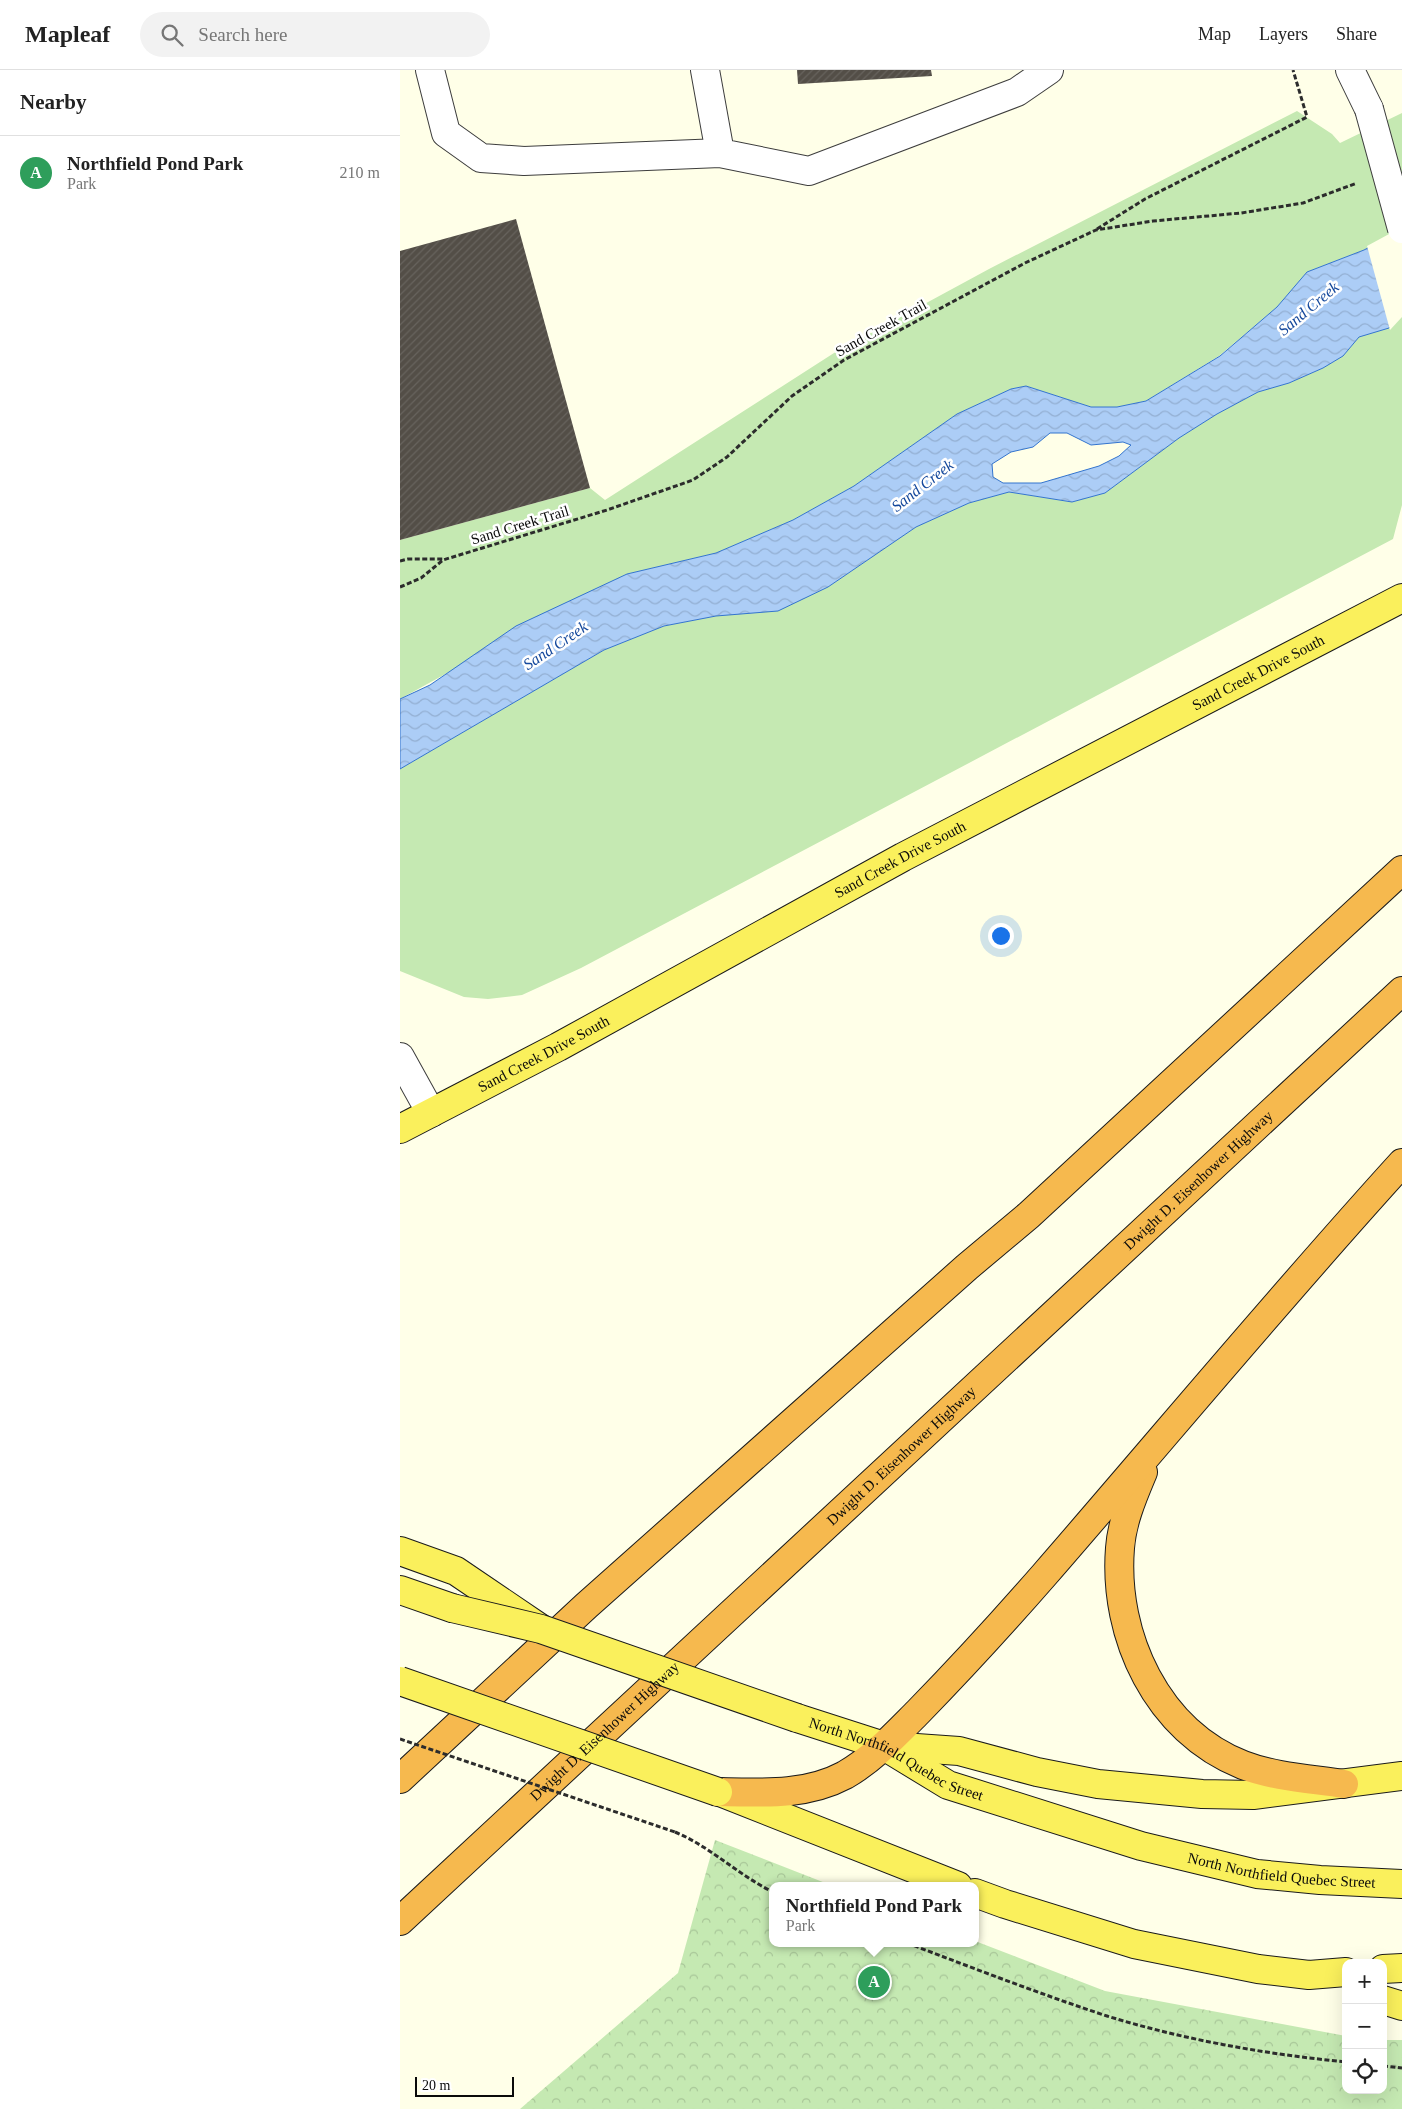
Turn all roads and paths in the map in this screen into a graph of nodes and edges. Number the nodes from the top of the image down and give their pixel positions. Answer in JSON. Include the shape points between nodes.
{"nodes":[{"id":1,"x":430,"y":70,"type":"edge"},
{"id":2,"x":705,"y":70,"type":"edge"},
{"id":3,"x":1293,"y":70,"type":"edge"},
{"id":4,"x":1350,"y":70,"type":"edge"},
{"id":5,"x":1367,"y":70,"type":"edge"},
{"id":6,"x":1040,"y":73,"type":"edge"},
{"id":7,"x":1369,"y":109,"type":"junction"},
{"id":8,"x":720,"y":153,"type":"junction"},
{"id":9,"x":1358,"y":182,"type":"dead end"},
{"id":10,"x":1402,"y":229,"type":"edge"},
{"id":11,"x":1096,"y":230,"type":"junction"},
{"id":12,"x":443,"y":560,"type":"junction"},
{"id":13,"x":400,"y":561,"type":"edge"},
{"id":14,"x":400,"y":587,"type":"edge"},
{"id":15,"x":1402,"y":598,"type":"edge"},
{"id":16,"x":1402,"y":870,"type":"edge"},
{"id":17,"x":1402,"y":991,"type":"edge"},
{"id":18,"x":400,"y":1057,"type":"edge"},
{"id":19,"x":431,"y":1113,"type":"junction"},
{"id":20,"x":400,"y":1129,"type":"edge"},
{"id":21,"x":1402,"y":1162,"type":"edge"},
{"id":22,"x":1150,"y":1454,"type":"junction"},
{"id":23,"x":400,"y":1551,"type":"edge"},
{"id":24,"x":400,"y":1590,"type":"edge"},
{"id":25,"x":542,"y":1629,"type":"junction"},
{"id":26,"x":400,"y":1680,"type":"edge"},
{"id":27,"x":400,"y":1739,"type":"edge"},
{"id":28,"x":884,"y":1746,"type":"junction"},
{"id":29,"x":1402,"y":1776,"type":"edge"},
{"id":30,"x":400,"y":1779,"type":"edge"},
{"id":31,"x":1344,"y":1784,"type":"junction"},
{"id":32,"x":718,"y":1792,"type":"junction"},
{"id":33,"x":948,"y":1882,"type":"edge"},
{"id":34,"x":1402,"y":1884,"type":"edge"},
{"id":35,"x":769,"y":1890,"type":"edge"},
{"id":36,"x":979,"y":1894,"type":"edge"},
{"id":37,"x":400,"y":1921,"type":"edge"},
{"id":38,"x":918,"y":1947,"type":"edge"},
{"id":39,"x":1402,"y":1968,"type":"edge"},
{"id":40,"x":1387,"y":1969,"type":"edge"},
{"id":41,"x":1342,"y":1972,"type":"edge"},
{"id":42,"x":1309,"y":1975,"type":"junction"},
{"id":43,"x":1342,"y":1987,"type":"edge"},
{"id":44,"x":1387,"y":2001,"type":"edge"},
{"id":45,"x":1402,"y":2006,"type":"edge"},
{"id":46,"x":1342,"y":2062,"type":"edge"},
{"id":47,"x":1387,"y":2066,"type":"edge"},
{"id":48,"x":1402,"y":2068,"type":"edge"}],
"edges":[{"from":1,"to":8,"type":"street","via":[[446,132],[481,158],[524,160]]},
{"from":2,"to":8,"type":"street"},
{"from":3,"to":11,"type":"path","via":[[1307,117],[1145,199]]},
{"from":4,"to":7,"type":"street"},
{"from":5,"to":7,"type":"street"},
{"from":6,"to":8,"type":"street","via":[[1017,92],[809,171]]},
{"from":7,"to":10,"type":"street","bridge":true},
{"from":9,"to":11,"type":"path","name":"Sand Creek Trail","via":[[1303,204]]},
{"from":11,"to":12,"type":"path","name":"Sand Creek Trail","via":[[1025,263],[844,360],[792,396],[727,457],[693,480]]},
{"from":12,"to":13,"type":"path","via":[[408,558]]},
{"from":12,"to":14,"type":"path","name":"Sand Creek Trail","via":[[421,578]]},
{"from":15,"to":19,"type":"main road","name":"Sand Creek Drive South","via":[[912,853]]},
{"from":16,"to":30,"type":"highway","via":[[1029,1215],[586,1606]]},
{"from":17,"to":37,"type":"highway","name":"Dwight D. Eisenhower Highway"},
{"from":18,"to":19,"type":"street"},
{"from":19,"to":20,"type":"main road","name":"Sand Creek Drive South"},
{"from":21,"to":22,"type":"highway","via":[[1320,1253]]},
{"from":22,"to":28,"type":"highway","via":[[1000,1626]]},
{"from":22,"to":31,"type":"highway","via":[[1123,1528],[1120,1548],[1120,1584],[1126,1624],[1148,1682],[1159,1700],[1184,1727],[1217,1753],[1244,1766]]},
{"from":23,"to":25,"type":"main road","via":[[456,1571]]},
{"from":24,"to":25,"type":"main road","name":"North Northfield Quebec Street","bridge":true,"via":[[452,1608]]},
{"from":25,"to":28,"type":"main road","name":"North Northfield Quebec Street","bridge":true},
{"from":26,"to":32,"type":"main road","bridge":true},
{"from":27,"to":35,"type":"path","bridge":true,"via":[[676,1832],[695,1840],[752,1882]]},
{"from":28,"to":31,"type":"main road","via":[[960,1751],[1037,1772],[1159,1791],[1253,1795]]},
{"from":28,"to":32,"type":"highway","via":[[847,1774],[824,1784],[791,1791]]},
{"from":28,"to":34,"type":"main road","name":"North Northfield Quebec Street","via":[[948,1786],[1141,1846],[1257,1874]]},
{"from":29,"to":31,"type":"main road"},
{"from":32,"to":33,"type":"main road"},
{"from":36,"to":42,"type":"main road","via":[[1134,1944],[1258,1969]]},
{"from":38,"to":46,"type":"path","via":[[1117,2018],[1178,2035],[1263,2053]]},
{"from":39,"to":40,"type":"main road"},
{"from":41,"to":42,"type":"main road"},
{"from":42,"to":43,"type":"main road"},
{"from":44,"to":45,"type":"main road"},
{"from":47,"to":48,"type":"path"}]}
